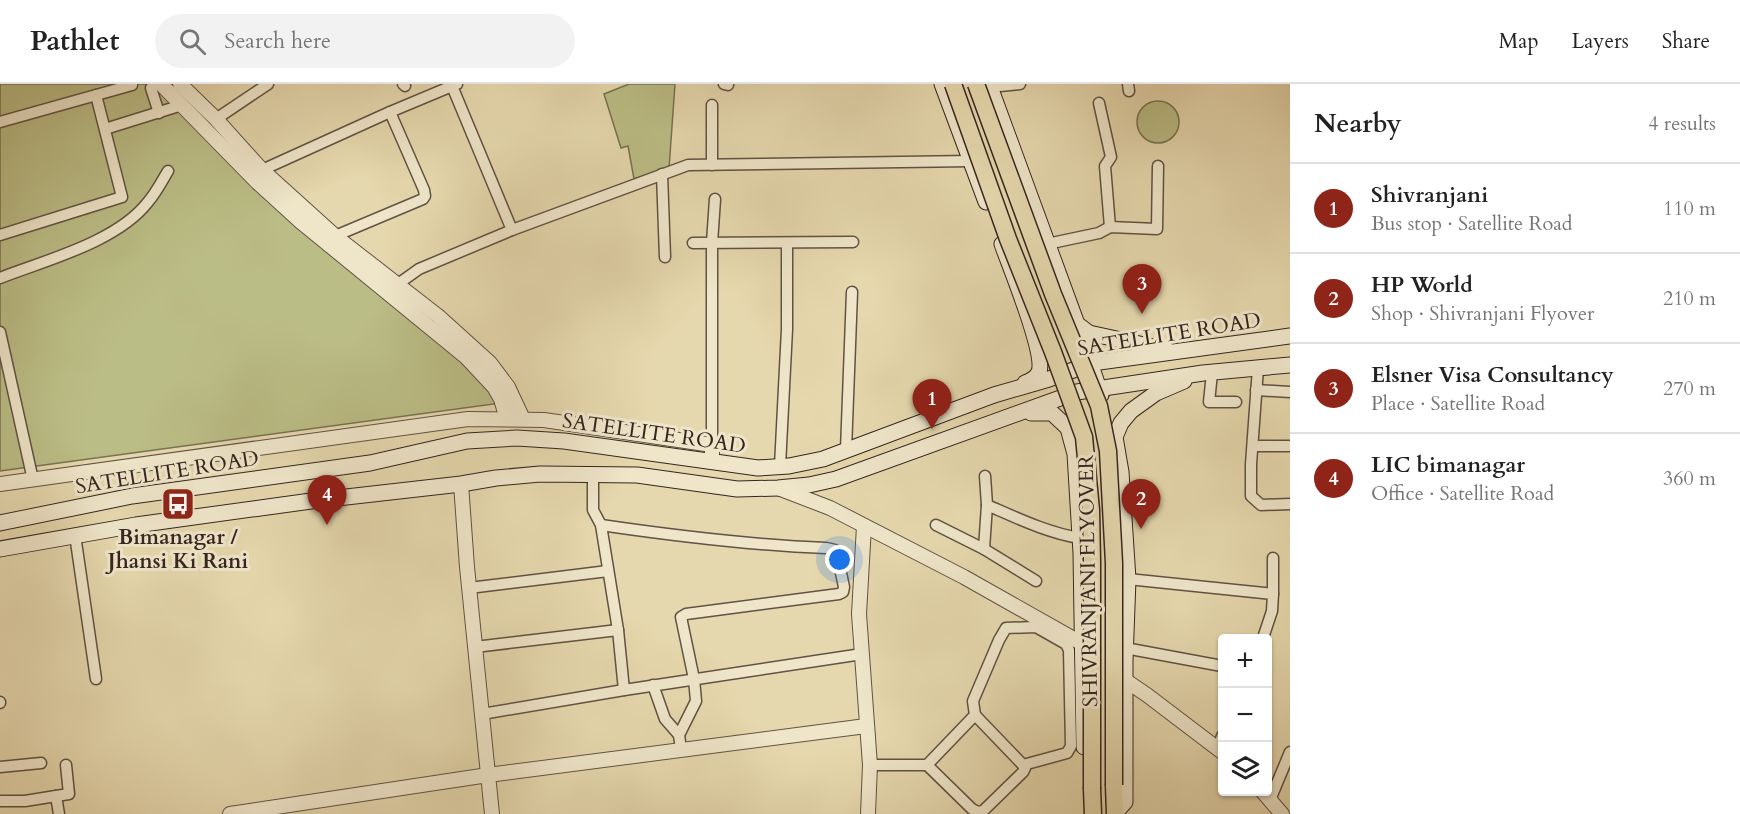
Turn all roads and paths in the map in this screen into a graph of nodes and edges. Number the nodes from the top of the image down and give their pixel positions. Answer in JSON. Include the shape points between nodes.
{"nodes":[{"id":1,"x":180,"y":84,"type":"edge"},
{"id":2,"x":268,"y":84,"type":"edge"},
{"id":3,"x":942,"y":84,"type":"edge"},
{"id":4,"x":953,"y":84,"type":"edge"},
{"id":5,"x":1020,"y":84,"type":"edge"},
{"id":6,"x":132,"y":85,"type":"edge"},
{"id":7,"x":455,"y":85,"type":"edge"},
{"id":8,"x":985,"y":85,"type":"edge"},
{"id":9,"x":156,"y":86,"type":"edge"},
{"id":10,"x":96,"y":95,"type":"junction"},
{"id":11,"x":1099,"y":103,"type":"dead end"},
{"id":12,"x":182,"y":105,"type":"junction"},
{"id":13,"x":712,"y":105,"type":"dead end"},
{"id":14,"x":390,"y":112,"type":"junction"},
{"id":15,"x":159,"y":113,"type":"junction"},
{"id":16,"x":216,"y":119,"type":"junction"},
{"id":17,"x":0,"y":122,"type":"edge"},
{"id":18,"x":105,"y":129,"type":"junction"},
{"id":19,"x":971,"y":161,"type":"junction"},
{"id":20,"x":712,"y":165,"type":"junction"},
{"id":21,"x":1158,"y":166,"type":"dead end"},
{"id":22,"x":262,"y":170,"type":"junction"},
{"id":23,"x":168,"y":171,"type":"dead end"},
{"id":24,"x":662,"y":174,"type":"junction"},
{"id":25,"x":715,"y":199,"type":"dead end"},
{"id":26,"x":1110,"y":227,"type":"junction"},
{"id":27,"x":512,"y":230,"type":"junction"},
{"id":28,"x":0,"y":235,"type":"edge"},
{"id":29,"x":335,"y":236,"type":"junction"},
{"id":30,"x":853,"y":242,"type":"dead end"},
{"id":31,"x":693,"y":243,"type":"dead end"},
{"id":32,"x":712,"y":243,"type":"junction"},
{"id":33,"x":787,"y":243,"type":"junction"},
{"id":34,"x":1047,"y":244,"type":"junction"},
{"id":35,"x":665,"y":256,"type":"dead end"},
{"id":36,"x":0,"y":278,"type":"edge"},
{"id":37,"x":393,"y":287,"type":"junction"},
{"id":38,"x":852,"y":292,"type":"dead end"},
{"id":39,"x":1077,"y":324,"type":"junction"},
{"id":40,"x":0,"y":332,"type":"edge"},
{"id":41,"x":1290,"y":336,"type":"edge"},
{"id":42,"x":1039,"y":350,"type":"junction"},
{"id":43,"x":1180,"y":352,"type":"junction"},
{"id":44,"x":1092,"y":363,"type":"junction"},
{"id":45,"x":1290,"y":365,"type":"edge"},
{"id":46,"x":1258,"y":368,"type":"junction"},
{"id":47,"x":1208,"y":373,"type":"junction"},
{"id":48,"x":1049,"y":379,"type":"junction"},
{"id":49,"x":1100,"y":388,"type":"junction"},
{"id":50,"x":1256,"y":390,"type":"junction"},
{"id":51,"x":1290,"y":392,"type":"edge"},
{"id":52,"x":994,"y":395,"type":"junction"},
{"id":53,"x":1056,"y":400,"type":"junction"},
{"id":54,"x":1236,"y":402,"type":"dead end"},
{"id":55,"x":522,"y":418,"type":"junction"},
{"id":56,"x":507,"y":419,"type":"junction"},
{"id":57,"x":1001,"y":419,"type":"junction"},
{"id":58,"x":463,"y":420,"type":"junction"},
{"id":59,"x":1068,"y":428,"type":"junction"},
{"id":60,"x":1116,"y":437,"type":"junction"},
{"id":61,"x":466,"y":442,"type":"junction"},
{"id":62,"x":712,"y":445,"type":"junction"},
{"id":63,"x":1253,"y":446,"type":"junction"},
{"id":64,"x":1290,"y":446,"type":"edge"},
{"id":65,"x":846,"y":450,"type":"junction"},
{"id":66,"x":712,"y":462,"type":"junction"},
{"id":67,"x":780,"y":466,"type":"junction"},
{"id":68,"x":592,"y":474,"type":"junction"},
{"id":69,"x":985,"y":476,"type":"dead end"},
{"id":70,"x":836,"y":479,"type":"junction"},
{"id":71,"x":33,"y":480,"type":"junction"},
{"id":72,"x":0,"y":484,"type":"edge"},
{"id":73,"x":460,"y":484,"type":"junction"},
{"id":74,"x":778,"y":488,"type":"junction"},
{"id":75,"x":987,"y":504,"type":"junction"},
{"id":76,"x":1290,"y":504,"type":"edge"},
{"id":77,"x":830,"y":508,"type":"junction"},
{"id":78,"x":0,"y":523,"type":"edge"},
{"id":79,"x":601,"y":525,"type":"junction"},
{"id":80,"x":936,"y":525,"type":"dead end"},
{"id":81,"x":864,"y":526,"type":"junction"},
{"id":82,"x":75,"y":535,"type":"junction"},
{"id":83,"x":1080,"y":538,"type":"junction"},
{"id":84,"x":0,"y":549,"type":"edge"},
{"id":85,"x":984,"y":549,"type":"junction"},
{"id":86,"x":1273,"y":558,"type":"dead end"},
{"id":87,"x":608,"y":571,"type":"junction"},
{"id":88,"x":1128,"y":579,"type":"junction"},
{"id":89,"x":1036,"y":582,"type":"dead end"},
{"id":90,"x":469,"y":588,"type":"junction"},
{"id":91,"x":1273,"y":594,"type":"junction"},
{"id":92,"x":618,"y":630,"type":"junction"},
{"id":93,"x":1265,"y":634,"type":"edge"},
{"id":94,"x":1081,"y":643,"type":"junction"},
{"id":95,"x":475,"y":647,"type":"junction"},
{"id":96,"x":1125,"y":648,"type":"junction"},
{"id":97,"x":862,"y":654,"type":"junction"},
{"id":98,"x":1218,"y":665,"type":"edge"},
{"id":99,"x":96,"y":679,"type":"dead end"},
{"id":100,"x":694,"y":679,"type":"junction"},
{"id":101,"x":1125,"y":680,"type":"junction"},
{"id":102,"x":653,"y":685,"type":"junction"},
{"id":103,"x":624,"y":690,"type":"junction"},
{"id":104,"x":482,"y":714,"type":"junction"},
{"id":105,"x":975,"y":715,"type":"junction"},
{"id":106,"x":867,"y":726,"type":"junction"},
{"id":107,"x":680,"y":742,"type":"junction"},
{"id":108,"x":1218,"y":744,"type":"edge"},
{"id":109,"x":1290,"y":752,"type":"edge"},
{"id":110,"x":41,"y":763,"type":"dead end"},
{"id":111,"x":66,"y":765,"type":"dead end"},
{"id":112,"x":870,"y":765,"type":"junction"},
{"id":113,"x":927,"y":765,"type":"junction"},
{"id":114,"x":1023,"y":765,"type":"junction"},
{"id":115,"x":0,"y":767,"type":"edge"},
{"id":116,"x":488,"y":775,"type":"junction"},
{"id":117,"x":1272,"y":786,"type":"edge"},
{"id":118,"x":56,"y":796,"type":"junction"},
{"id":119,"x":1267,"y":796,"type":"edge"},
{"id":120,"x":0,"y":801,"type":"edge"},
{"id":121,"x":1092,"y":802,"type":"edge"},
{"id":122,"x":59,"y":814,"type":"edge"},
{"id":123,"x":230,"y":814,"type":"edge"},
{"id":124,"x":492,"y":814,"type":"edge"},
{"id":125,"x":868,"y":814,"type":"edge"},
{"id":126,"x":1115,"y":814,"type":"edge"},
{"id":127,"x":1282,"y":814,"type":"edge"}],
"edges":[{"from":1,"to":16,"type":"street"},
{"from":2,"to":16,"type":"street"},
{"from":3,"to":19,"type":"main road"},
{"from":4,"to":121,"type":"main road","name":"SHIVRANJANI FLYOVER","bridge":true,"via":[[1084,437],[1092,541]]},
{"from":5,"to":8,"type":"street"},
{"from":6,"to":10,"type":"street"},
{"from":7,"to":14,"type":"street"},
{"from":7,"to":27,"type":"street"},
{"from":8,"to":34,"type":"main road"},
{"from":8,"to":126,"type":"main road","name":"SHIVRANJANI FLYOVER","bridge":true,"via":[[1053,294],[1099,406],[1108,451],[1113,523]]},
{"from":9,"to":12,"type":"street"},
{"from":9,"to":15,"type":"street"},
{"from":10,"to":17,"type":"street"},
{"from":10,"to":18,"type":"street"},
{"from":11,"to":26,"type":"street","via":[[1111,158],[1105,166]]},
{"from":12,"to":15,"type":"street"},
{"from":12,"to":37,"type":"street","via":[[257,182],[330,246]]},
{"from":13,"to":20,"type":"street"},
{"from":14,"to":22,"type":"street"},
{"from":14,"to":29,"type":"street","via":[[425,196]]},
{"from":15,"to":18,"type":"street"},
{"from":16,"to":22,"type":"street"},
{"from":18,"to":28,"type":"street","via":[[122,196]]},
{"from":19,"to":20,"type":"street"},
{"from":19,"to":42,"type":"main road"},
{"from":20,"to":24,"type":"street","via":[[688,165]]},
{"from":21,"to":26,"type":"street","via":[[1162,231]]},
{"from":22,"to":29,"type":"street"},
{"from":23,"to":36,"type":"street","via":[[147,203],[100,240]]},
{"from":24,"to":27,"type":"street"},
{"from":24,"to":35,"type":"street"},
{"from":25,"to":32,"type":"street"},
{"from":26,"to":34,"type":"street"},
{"from":27,"to":37,"type":"street","via":[[419,269]]},
{"from":29,"to":37,"type":"street"},
{"from":30,"to":33,"type":"street"},
{"from":31,"to":32,"type":"street"},
{"from":32,"to":33,"type":"street"},
{"from":32,"to":62,"type":"street"},
{"from":33,"to":67,"type":"street"},
{"from":34,"to":39,"type":"main road"},
{"from":37,"to":55,"type":"street","via":[[438,316],[490,363]]},
{"from":37,"to":56,"type":"street","via":[[484,375],[501,399]]},
{"from":38,"to":65,"type":"street"},
{"from":39,"to":43,"type":"main road","via":[[1089,333]]},
{"from":39,"to":44,"type":"main road"},
{"from":40,"to":71,"type":"street"},
{"from":41,"to":43,"type":"main road","name":"SATELLITE ROAD"},
{"from":42,"to":48,"type":"main road"},
{"from":42,"to":52,"type":"main road","via":[[1039,371],[1031,381]]},
{"from":43,"to":44,"type":"main road","name":"SATELLITE ROAD"},
{"from":44,"to":48,"type":"main road","name":"SATELLITE ROAD"},
{"from":44,"to":49,"type":"main road"},
{"from":45,"to":46,"type":"main road","name":"SATELLITE ROAD"},
{"from":46,"to":47,"type":"main road","name":"SATELLITE ROAD"},
{"from":46,"to":50,"type":"street"},
{"from":47,"to":49,"type":"main road","name":"SATELLITE ROAD"},
{"from":47,"to":54,"type":"street","via":[[1209,402]]},
{"from":47,"to":60,"type":"main road","via":[[1156,393],[1131,411]]},
{"from":48,"to":52,"type":"main road","name":"SATELLITE ROAD"},
{"from":48,"to":53,"type":"main road"},
{"from":49,"to":53,"type":"main road","name":"SATELLITE ROAD"},
{"from":49,"to":60,"type":"main road"},
{"from":50,"to":51,"type":"street"},
{"from":50,"to":63,"type":"street"},
{"from":52,"to":65,"type":"main road","name":"SATELLITE ROAD"},
{"from":53,"to":57,"type":"main road","name":"SATELLITE ROAD"},
{"from":53,"to":59,"type":"main road"},
{"from":55,"to":56,"type":"street"},
{"from":55,"to":62,"type":"street"},
{"from":56,"to":58,"type":"street"},
{"from":57,"to":59,"type":"main road","via":[[1052,413]]},
{"from":57,"to":70,"type":"main road","name":"SATELLITE ROAD"},
{"from":58,"to":61,"type":"street"},
{"from":58,"to":71,"type":"street"},
{"from":59,"to":83,"type":"main road","via":[[1075,454]]},
{"from":60,"to":88,"type":"main road"},
{"from":61,"to":66,"type":"main road","name":"SATELLITE ROAD","via":[[517,438],[564,441]]},
{"from":61,"to":78,"type":"main road","name":"SATELLITE ROAD","via":[[370,463],[132,496]]},
{"from":62,"to":66,"type":"street"},
{"from":63,"to":64,"type":"street"},
{"from":63,"to":76,"type":"street","via":[[1251,496],[1261,505]]},
{"from":65,"to":67,"type":"main road","name":"SATELLITE ROAD","via":[[823,459]]},
{"from":66,"to":67,"type":"main road","name":"SATELLITE ROAD","via":[[758,468]]},
{"from":68,"to":73,"type":"main road","name":"SATELLITE ROAD","via":[[540,474]]},
{"from":68,"to":74,"type":"main road","name":"SATELLITE ROAD","via":[[637,475],[737,489]]},
{"from":68,"to":79,"type":"street","via":[[593,510]]},
{"from":69,"to":75,"type":"street"},
{"from":70,"to":74,"type":"main road","name":"SATELLITE ROAD"},
{"from":70,"to":77,"type":"street","via":[[824,491]]},
{"from":71,"to":72,"type":"street"},
{"from":73,"to":82,"type":"main road","name":"SATELLITE ROAD"},
{"from":73,"to":90,"type":"street"},
{"from":74,"to":77,"type":"street"},
{"from":75,"to":83,"type":"street","via":[[1064,536]]},
{"from":75,"to":85,"type":"street"},
{"from":77,"to":81,"type":"street"},
{"from":79,"to":87,"type":"street"},
{"from":79,"to":100,"type":"street","via":[[734,543],[835,550],[844,587],[839,594],[681,617]]},
{"from":80,"to":85,"type":"street"},
{"from":81,"to":94,"type":"street"},
{"from":81,"to":97,"type":"street","via":[[859,614]]},
{"from":82,"to":84,"type":"main road","name":"SATELLITE ROAD"},
{"from":82,"to":99,"type":"street"},
{"from":83,"to":94,"type":"main road"},
{"from":85,"to":89,"type":"street"},
{"from":86,"to":91,"type":"street"},
{"from":87,"to":90,"type":"street"},
{"from":87,"to":92,"type":"street"},
{"from":88,"to":91,"type":"street"},
{"from":88,"to":96,"type":"main road"},
{"from":90,"to":95,"type":"street"},
{"from":91,"to":93,"type":"street"},
{"from":92,"to":95,"type":"street"},
{"from":92,"to":103,"type":"street"},
{"from":94,"to":121,"type":"main road","via":[[1086,786]]},
{"from":95,"to":104,"type":"street"},
{"from":96,"to":98,"type":"street"},
{"from":96,"to":101,"type":"main road"},
{"from":97,"to":100,"type":"street"},
{"from":97,"to":106,"type":"street"},
{"from":100,"to":102,"type":"street"},
{"from":100,"to":107,"type":"street","via":[[696,701]]},
{"from":101,"to":108,"type":"street"},
{"from":101,"to":126,"type":"main road","via":[[1125,802]]},
{"from":102,"to":103,"type":"street"},
{"from":102,"to":107,"type":"street","via":[[665,719]]},
{"from":103,"to":104,"type":"street"},
{"from":104,"to":116,"type":"street"},
{"from":105,"to":113,"type":"street"},
{"from":105,"to":114,"type":"street"},
{"from":105,"to":114,"type":"street","via":[[973,701],[1006,628],[1036,627],[1068,646],[1070,750]]},
{"from":106,"to":107,"type":"street"},
{"from":106,"to":112,"type":"street"},
{"from":107,"to":116,"type":"street"},
{"from":109,"to":117,"type":"street"},
{"from":110,"to":115,"type":"street"},
{"from":111,"to":118,"type":"street","via":[[69,794]]},
{"from":112,"to":113,"type":"street"},
{"from":112,"to":125,"type":"street"},
{"from":113,"to":114,"type":"street","via":[[978,812],[1023,772]]},
{"from":116,"to":123,"type":"street"},
{"from":116,"to":124,"type":"street"},
{"from":118,"to":120,"type":"street"},
{"from":118,"to":122,"type":"street"},
{"from":119,"to":127,"type":"street"}]}
